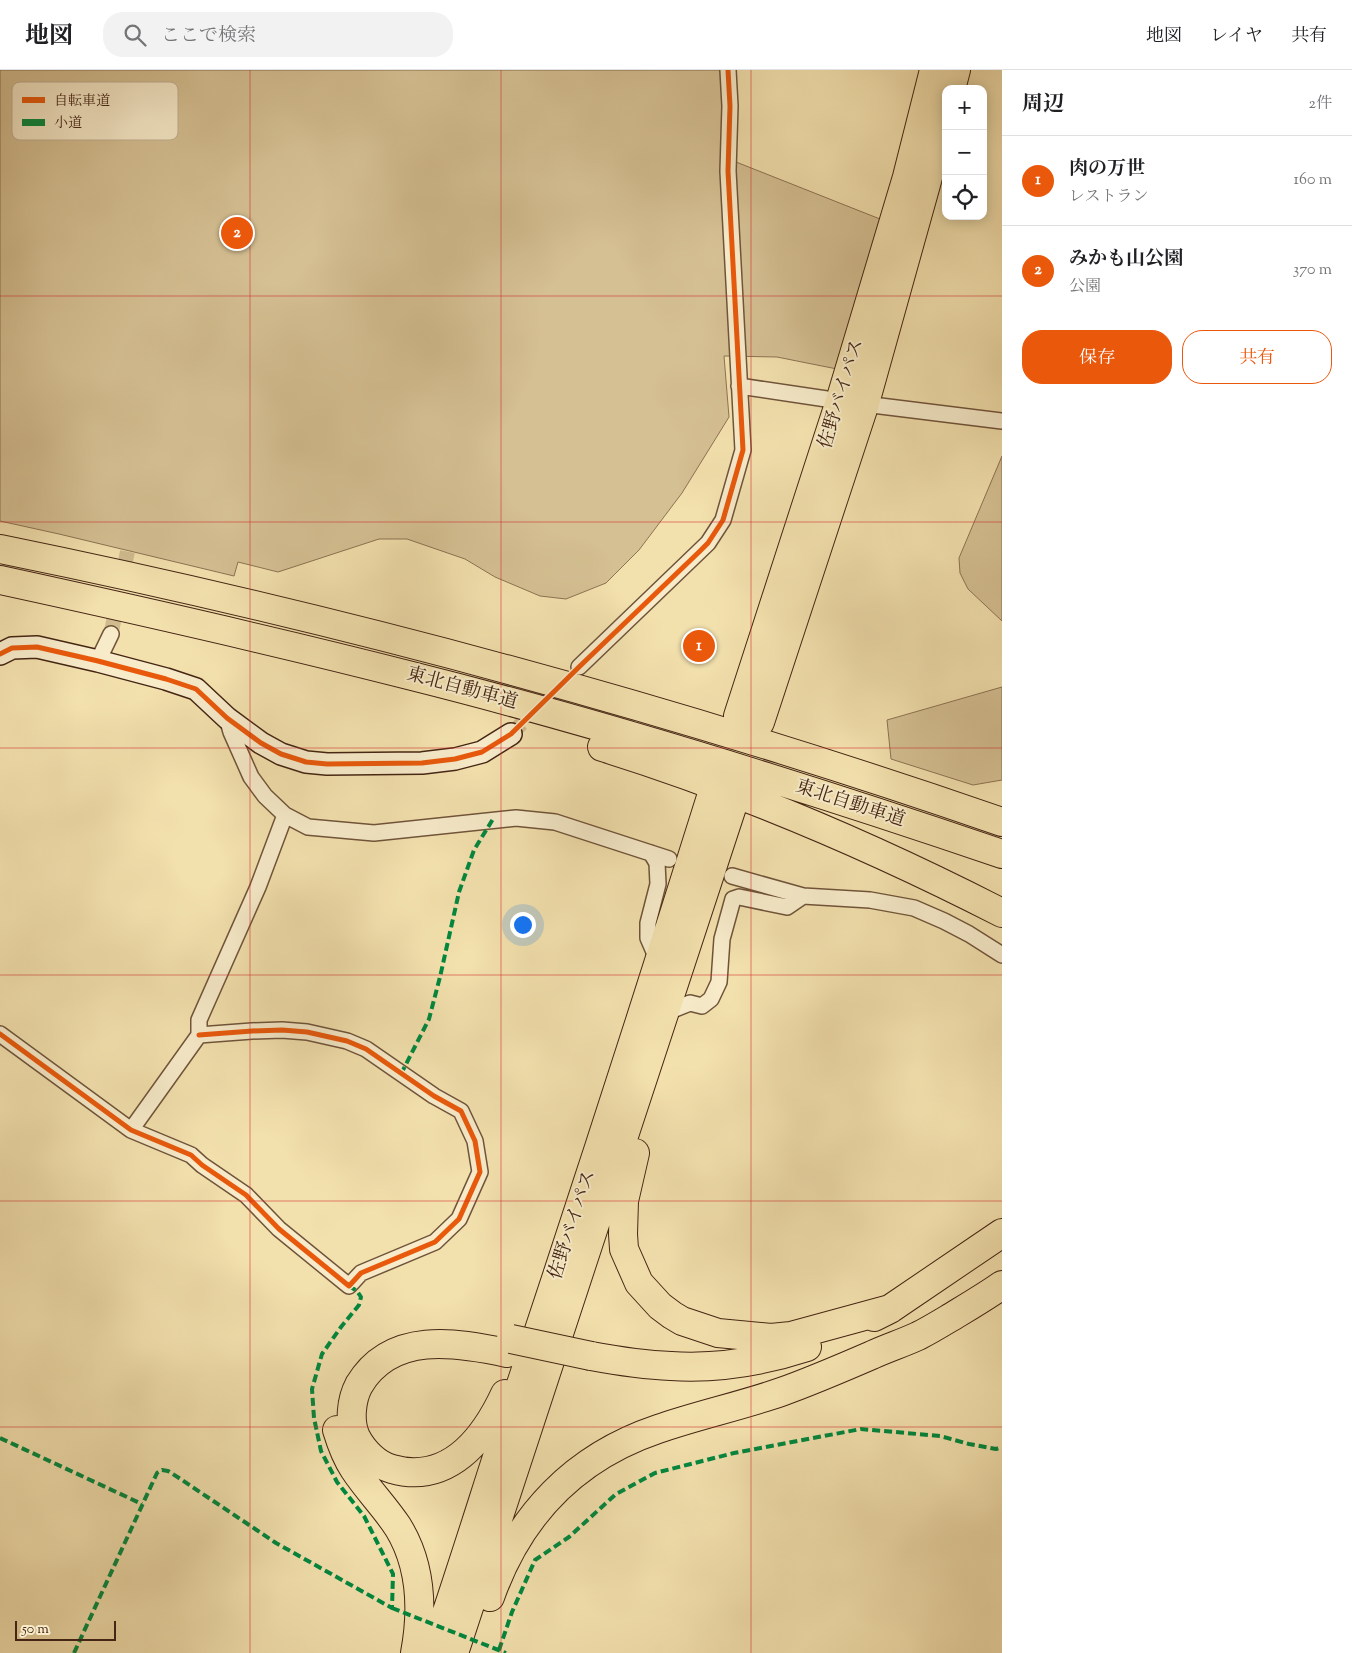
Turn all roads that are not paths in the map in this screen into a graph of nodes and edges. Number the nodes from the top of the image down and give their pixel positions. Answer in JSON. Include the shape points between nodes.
{"nodes":[{"id":1,"x":728,"y":70,"type":"edge"},
{"id":2,"x":934,"y":70,"type":"edge"},
{"id":3,"x":956,"y":70,"type":"edge"},
{"id":4,"x":952,"y":85,"type":"edge"},
{"id":5,"x":942,"y":123,"type":"edge"},
{"id":6,"x":739,"y":386,"type":"junction"},
{"id":7,"x":852,"y":402,"type":"junction"},
{"id":8,"x":1002,"y":421,"type":"edge"},
{"id":9,"x":0,"y":549,"type":"edge"},
{"id":10,"x":0,"y":580,"type":"edge"},
{"id":11,"x":111,"y":634,"type":"tunnel mouth"},
{"id":12,"x":280,"y":643,"type":"junction"},
{"id":13,"x":0,"y":654,"type":"edge"},
{"id":14,"x":98,"y":661,"type":"junction"},
{"id":15,"x":579,"y":667,"type":"tunnel mouth"},
{"id":16,"x":227,"y":718,"type":"junction"},
{"id":17,"x":749,"y":719,"type":"dead end"},
{"id":18,"x":511,"y":734,"type":"tunnel mouth"},
{"id":19,"x":285,"y":815,"type":"junction"},
{"id":20,"x":1002,"y":822,"type":"edge"},
{"id":21,"x":651,"y":853,"type":"junction"},
{"id":22,"x":1002,"y":854,"type":"edge"},
{"id":23,"x":669,"y":859,"type":"dead end"},
{"id":24,"x":732,"y":876,"type":"dead end"},
{"id":25,"x":803,"y":896,"type":"junction"},
{"id":26,"x":1002,"y":913,"type":"edge"},
{"id":27,"x":1002,"y":955,"type":"edge"},
{"id":28,"x":659,"y":962,"type":"junction"},
{"id":29,"x":665,"y":1013,"type":"junction"},
{"id":30,"x":0,"y":1034,"type":"edge"},
{"id":31,"x":199,"y":1035,"type":"junction"},
{"id":32,"x":654,"y":1044,"type":"junction"},
{"id":33,"x":610,"y":1111,"type":"junction"},
{"id":34,"x":131,"y":1130,"type":"junction"},
{"id":35,"x":1002,"y":1233,"type":"edge"},
{"id":36,"x":1002,"y":1285,"type":"edge"},
{"id":37,"x":890,"y":1309,"type":"junction"},
{"id":38,"x":509,"y":1346,"type":"junction"},
{"id":39,"x":884,"y":1349,"type":"junction"},
{"id":40,"x":588,"y":1363,"type":"junction"},
{"id":41,"x":415,"y":1653,"type":"edge"},
{"id":42,"x":433,"y":1653,"type":"edge"},
{"id":43,"x":454,"y":1653,"type":"edge"},
{"id":44,"x":466,"y":1653,"type":"edge"}],
"edges":[{"from":1,"to":6,"type":"street","via":[[728,171]]},
{"from":2,"to":7,"type":"highway","name":"佐野バイパス"},
{"from":3,"to":4,"type":"highway"},
{"from":5,"to":7,"type":"highway","name":"佐野バイパス","via":[[927,181]]},
{"from":6,"to":7,"type":"street"},
{"from":6,"to":15,"type":"street","via":[[743,450],[723,520],[708,543]]},
{"from":7,"to":8,"type":"street"},
{"from":7,"to":17,"type":"highway","name":"佐野バイパス"},
{"from":9,"to":20,"type":"highway","name":"東北自動車道","via":[[238,601],[531,676],[782,749]]},
{"from":10,"to":12,"type":"highway","name":"東北自動車道"},
{"from":11,"to":14,"type":"street"},
{"from":12,"to":22,"type":"highway","name":"東北自動車道","via":[[414,676],[635,738],[789,784]]},
{"from":12,"to":26,"type":"highway","via":[[410,691],[518,721],[712,785],[851,841]]},
{"from":13,"to":14,"type":"street","via":[[12,648],[38,647]]},
{"from":14,"to":16,"type":"street","via":[[196,688]]},
{"from":16,"to":18,"type":"street","via":[[281,754],[306,762],[327,764],[422,763],[455,759],[482,752]]},
{"from":16,"to":19,"type":"street","via":[[251,777]]},
{"from":19,"to":21,"type":"street","via":[[308,826],[374,833],[508,818],[555,822]]},
{"from":19,"to":31,"type":"street","via":[[258,887],[198,1020]]},
{"from":21,"to":23,"type":"street"},
{"from":21,"to":28,"type":"street","via":[[657,863],[658,884],[648,923],[648,938]]},
{"from":24,"to":25,"type":"street"},
{"from":25,"to":27,"type":"street","via":[[870,900],[914,908],[969,934]]},
{"from":25,"to":29,"type":"street","via":[[787,906],[740,897],[733,899],[722,939],[718,982],[711,999],[702,1006],[690,1003]]},
{"from":28,"to":29,"type":"highway","name":"佐野バイパス","via":[[722,801]]},
{"from":28,"to":33,"type":"highway","name":"佐野バイパス"},
{"from":29,"to":32,"type":"highway","name":"佐野バイパス"},
{"from":30,"to":34,"type":"street"},
{"from":31,"to":34,"type":"street"},
{"from":31,"to":34,"type":"street","via":[[282,1030],[347,1041],[366,1049],[460,1111],[475,1141],[480,1172],[459,1219],[435,1242],[361,1273],[349,1286],[279,1229],[246,1195],[191,1155]]},
{"from":32,"to":37,"type":"highway","via":[[648,1098],[627,1185],[623,1219],[624,1249],[639,1283],[648,1294],[682,1321],[718,1333],[756,1337],[791,1336]]},
{"from":32,"to":43,"type":"highway","name":"佐野バイパス"},
{"from":33,"to":38,"type":"highway","via":[[580,1171],[510,1382],[486,1429],[466,1452],[433,1470],[403,1472],[388,1468],[364,1449],[352,1421],[352,1404],[364,1377],[384,1358],[432,1343]]},
{"from":33,"to":42,"type":"highway","name":"佐野バイパス"},
{"from":35,"to":37,"type":"highway"},
{"from":36,"to":39,"type":"highway","via":[[918,1336]]},
{"from":37,"to":40,"type":"highway","via":[[819,1344],[745,1362],[711,1366]]},
{"from":38,"to":40,"type":"highway","bridge":true},
{"from":38,"to":41,"type":"highway","via":[[475,1332],[455,1329],[394,1336],[362,1356],[341,1385],[336,1415],[343,1448],[353,1468],[397,1527],[410,1550],[418,1578],[421,1607]]},
{"from":39,"to":40,"type":"highway","via":[[763,1374],[706,1380],[653,1379]]},
{"from":39,"to":44,"type":"highway","via":[[779,1392],[656,1430],[608,1450],[586,1465],[548,1498],[522,1530]]}]}
